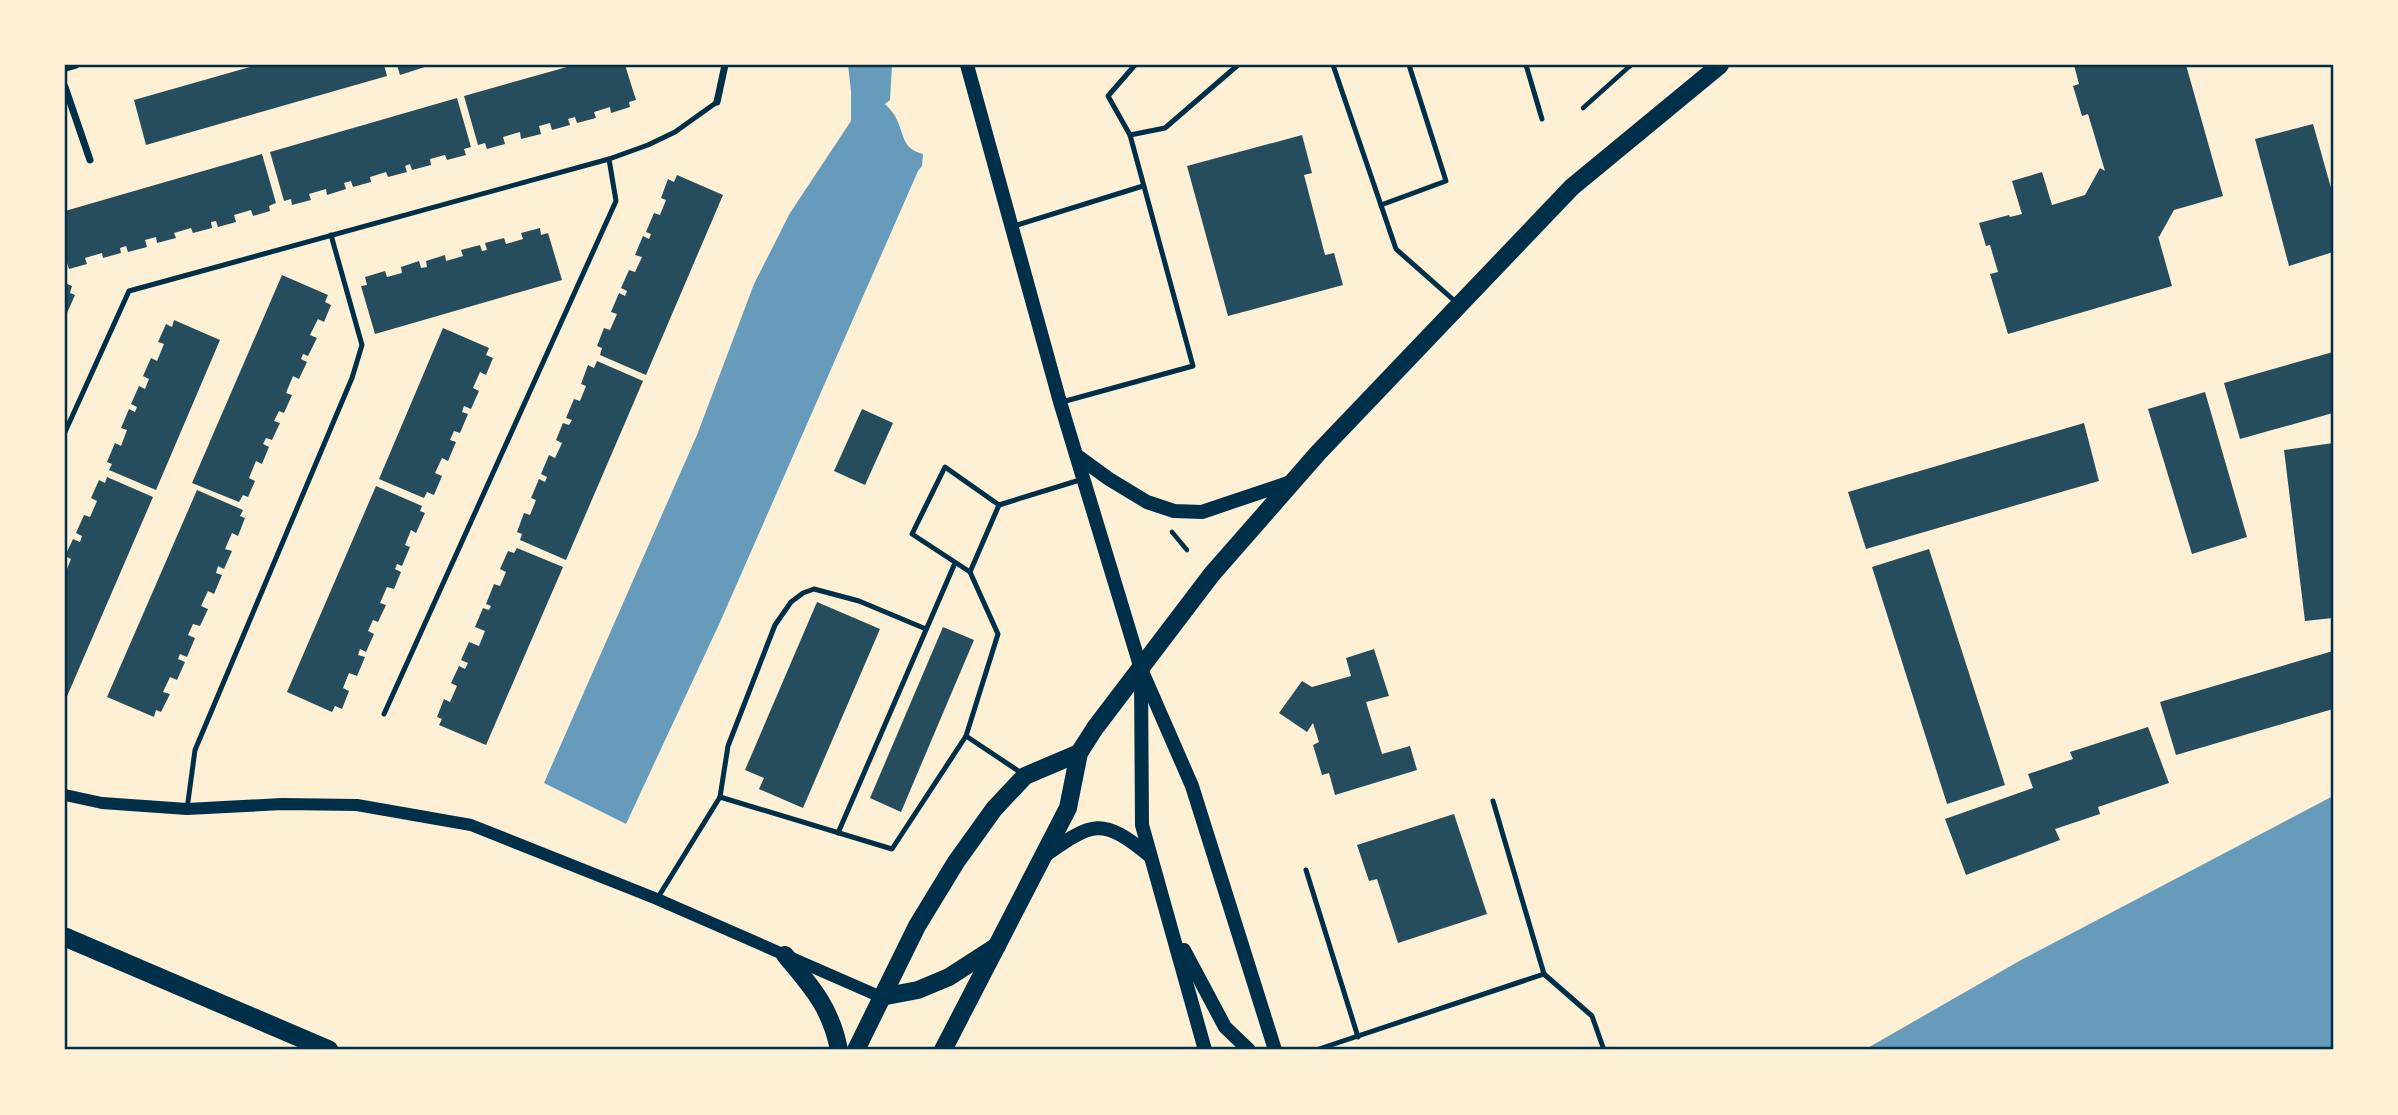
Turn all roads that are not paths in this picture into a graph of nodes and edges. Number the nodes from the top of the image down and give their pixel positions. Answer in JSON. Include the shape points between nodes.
{"nodes":[{"id":1,"x":76,"y":65,"type":"edge"},
{"id":2,"x":725,"y":65,"type":"edge"},
{"id":3,"x":967,"y":65,"type":"edge"},
{"id":4,"x":1135,"y":65,"type":"edge"},
{"id":5,"x":1238,"y":65,"type":"edge"},
{"id":6,"x":1333,"y":65,"type":"edge"},
{"id":7,"x":1409,"y":65,"type":"edge"},
{"id":8,"x":1526,"y":65,"type":"edge"},
{"id":9,"x":1720,"y":65,"type":"edge"},
{"id":10,"x":65,"y":68,"type":"edge"},
{"id":11,"x":65,"y":87,"type":"edge"},
{"id":12,"x":717,"y":102,"type":"joint"},
{"id":13,"x":1542,"y":119,"type":"dead end"},
{"id":14,"x":1130,"y":135,"type":"junction"},
{"id":15,"x":608,"y":159,"type":"junction"},
{"id":16,"x":90,"y":160,"type":"dead end"},
{"id":17,"x":1143,"y":186,"type":"junction"},
{"id":18,"x":1381,"y":205,"type":"junction"},
{"id":19,"x":1011,"y":227,"type":"junction"},
{"id":20,"x":331,"y":235,"type":"junction"},
{"id":21,"x":1460,"y":304,"type":"junction"},
{"id":22,"x":1060,"y":402,"type":"junction"},
{"id":23,"x":65,"y":432,"type":"edge"},
{"id":24,"x":1076,"y":455,"type":"junction"},
{"id":25,"x":1083,"y":479,"type":"junction"},
{"id":26,"x":1294,"y":481,"type":"junction"},
{"id":27,"x":999,"y":505,"type":"junction"},
{"id":28,"x":955,"y":563,"type":"junction"},
{"id":29,"x":970,"y":572,"type":"junction"},
{"id":30,"x":926,"y":629,"type":"junction"},
{"id":31,"x":1141,"y":669,"type":"junction"},
{"id":32,"x":384,"y":714,"type":"dead end"},
{"id":33,"x":966,"y":736,"type":"junction"},
{"id":34,"x":1079,"y":753,"type":"junction"},
{"id":35,"x":1025,"y":776,"type":"junction"},
{"id":36,"x":65,"y":795,"type":"edge"},
{"id":37,"x":720,"y":797,"type":"junction"},
{"id":38,"x":1493,"y":801,"type":"dead end"},
{"id":39,"x":187,"y":809,"type":"junction"},
{"id":40,"x":838,"y":833,"type":"junction"},
{"id":41,"x":1150,"y":856,"type":"junction"},
{"id":42,"x":1043,"y":857,"type":"junction"},
{"id":43,"x":1306,"y":870,"type":"dead end"},
{"id":44,"x":657,"y":899,"type":"junction"},
{"id":45,"x":1170,"y":924,"type":"junction"},
{"id":46,"x":65,"y":937,"type":"edge"},
{"id":47,"x":997,"y":946,"type":"junction"},
{"id":48,"x":785,"y":955,"type":"junction"},
{"id":49,"x":1544,"y":974,"type":"junction"},
{"id":50,"x":881,"y":997,"type":"junction"},
{"id":51,"x":1358,"y":1037,"type":"junction"},
{"id":52,"x":1340,"y":1047,"type":"edge"},
{"id":53,"x":329,"y":1050,"type":"edge"},
{"id":54,"x":839,"y":1050,"type":"edge"},
{"id":55,"x":856,"y":1050,"type":"edge"},
{"id":56,"x":943,"y":1050,"type":"edge"},
{"id":57,"x":1205,"y":1050,"type":"edge"},
{"id":58,"x":1249,"y":1050,"type":"edge"},
{"id":59,"x":1275,"y":1050,"type":"edge"},
{"id":60,"x":1316,"y":1050,"type":"edge"},
{"id":61,"x":1604,"y":1050,"type":"edge"}],
"edges":[{"from":1,"to":10,"type":"street"},
{"from":2,"to":12,"type":"street"},
{"from":3,"to":19,"type":"main road"},
{"from":4,"to":14,"type":"lane","via":[[1108,96]]},
{"from":5,"to":14,"type":"lane","via":[[1165,128]]},
{"from":6,"to":18,"type":"lane"},
{"from":7,"to":18,"type":"lane","via":[[1446,181]]},
{"from":8,"to":13,"type":"lane"},
{"from":9,"to":21,"type":"main road","via":[[1572,187]]},
{"from":11,"to":16,"type":"street"},
{"from":12,"to":15,"type":"lane","via":[[675,132]]},
{"from":14,"to":17,"type":"lane"},
{"from":15,"to":20,"type":"lane"},
{"from":15,"to":32,"type":"lane","via":[[616,201]]},
{"from":17,"to":19,"type":"lane"},
{"from":17,"to":22,"type":"lane","via":[[1193,366]]},
{"from":18,"to":21,"type":"lane","via":[[1396,249]]},
{"from":19,"to":22,"type":"main road"},
{"from":20,"to":23,"type":"lane","via":[[129,290]]},
{"from":20,"to":39,"type":"lane","via":[[362,345],[195,750]]},
{"from":21,"to":26,"type":"main road"},
{"from":22,"to":24,"type":"main road"},
{"from":24,"to":25,"type":"main road"},
{"from":24,"to":26,"type":"main road","via":[[1147,502],[1174,511],[1202,512]]},
{"from":25,"to":27,"type":"lane"},
{"from":25,"to":31,"type":"main road"},
{"from":26,"to":31,"type":"main road","via":[[1212,574]]},
{"from":27,"to":28,"type":"lane","via":[[945,467],[912,534]]},
{"from":27,"to":29,"type":"lane"},
{"from":28,"to":29,"type":"lane"},
{"from":28,"to":30,"type":"lane"},
{"from":29,"to":33,"type":"lane","via":[[998,634]]},
{"from":30,"to":37,"type":"lane","via":[[859,601],[814,589],[791,602],[775,625],[736,724]]},
{"from":30,"to":40,"type":"lane"},
{"from":31,"to":34,"type":"main road"},
{"from":31,"to":41,"type":"main road","via":[[1142,825]]},
{"from":31,"to":59,"type":"main road","via":[[1192,786]]},
{"from":33,"to":35,"type":"lane"},
{"from":33,"to":40,"type":"lane","via":[[892,849]]},
{"from":34,"to":35,"type":"main road"},
{"from":34,"to":42,"type":"main road","via":[[1068,808]]},
{"from":35,"to":50,"type":"main road","via":[[994,809],[956,862]]},
{"from":36,"to":39,"type":"street","via":[[102,803]]},
{"from":37,"to":40,"type":"lane"},
{"from":37,"to":44,"type":"lane"},
{"from":38,"to":49,"type":"lane"},
{"from":39,"to":44,"type":"street","via":[[357,805],[429,816],[484,830]]},
{"from":41,"to":42,"type":"main road","via":[[1126,836],[1091,828]]},
{"from":41,"to":45,"type":"main road"},
{"from":42,"to":47,"type":"main road"},
{"from":43,"to":51,"type":"lane"},
{"from":44,"to":48,"type":"street"},
{"from":45,"to":57,"type":"main road"},
{"from":45,"to":58,"type":"main road","via":[[1225,1027]]},
{"from":46,"to":53,"type":"highway"},
{"from":47,"to":50,"type":"main road","via":[[948,977],[918,990]]},
{"from":47,"to":56,"type":"main road"},
{"from":48,"to":50,"type":"street"},
{"from":48,"to":54,"type":"main road","via":[[825,1005]]},
{"from":49,"to":51,"type":"lane"},
{"from":49,"to":61,"type":"lane","via":[[1592,1016]]},
{"from":50,"to":55,"type":"main road"},
{"from":51,"to":52,"type":"lane"},
{"from":52,"to":60,"type":"lane"}]}
